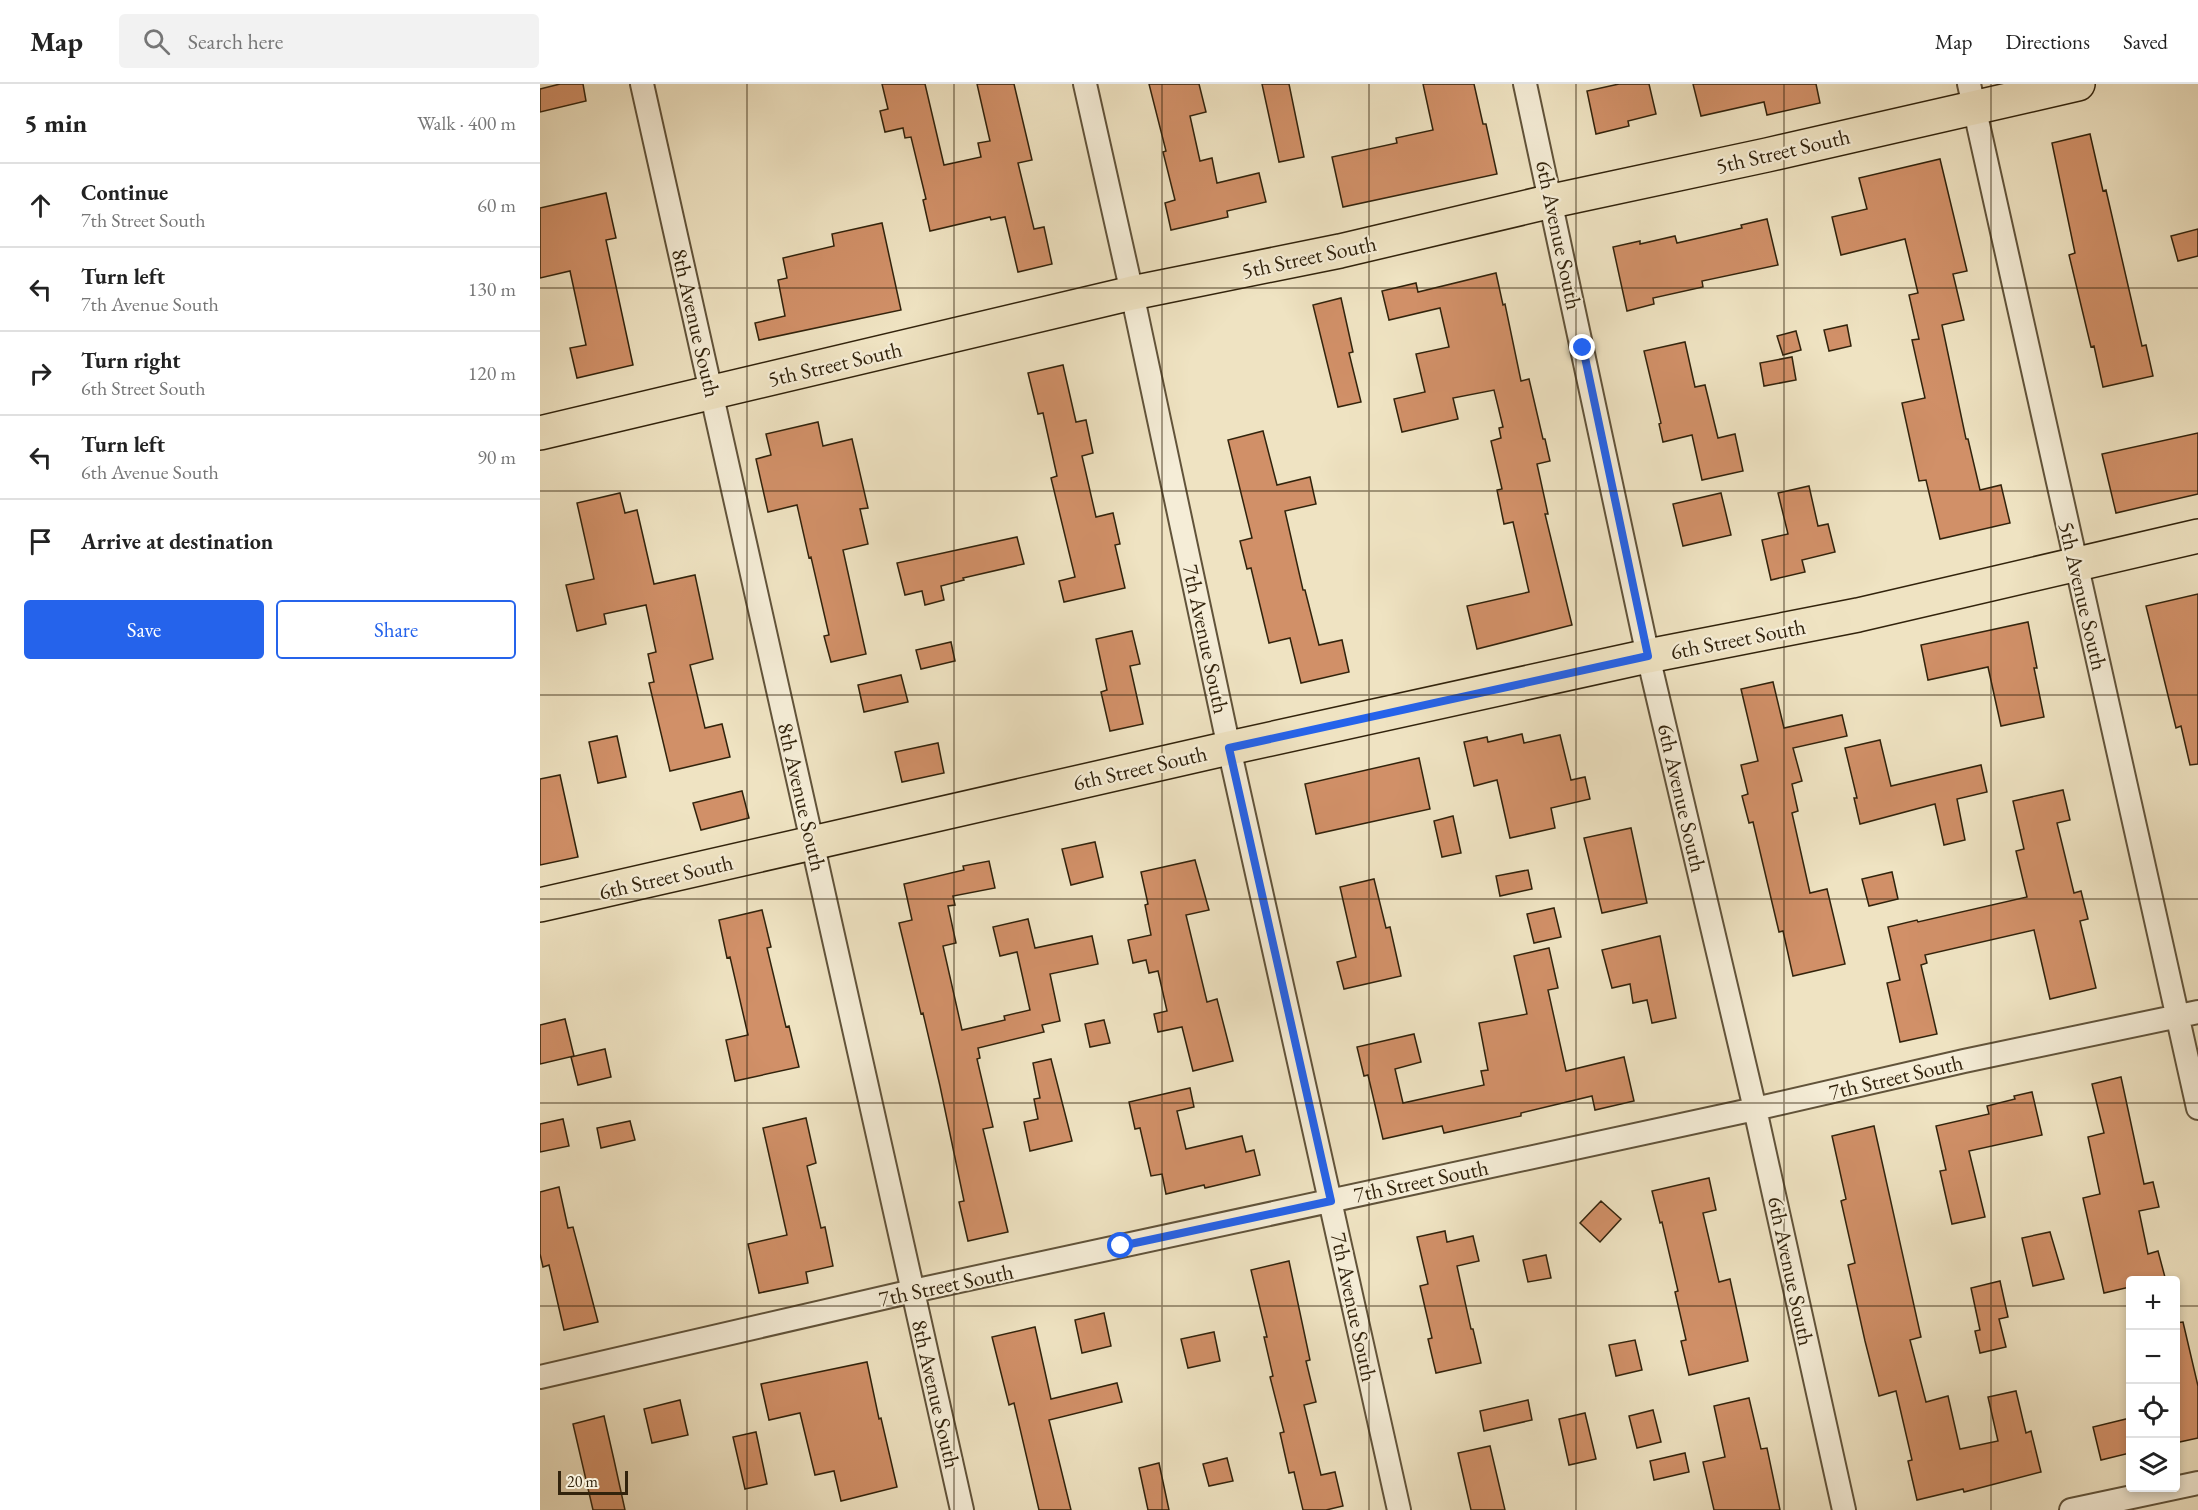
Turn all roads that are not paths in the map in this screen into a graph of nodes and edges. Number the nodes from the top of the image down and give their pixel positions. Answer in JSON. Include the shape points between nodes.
{"nodes":[{"id":1,"x":642,"y":84,"type":"edge"},
{"id":2,"x":1085,"y":84,"type":"edge"},
{"id":3,"x":1525,"y":84,"type":"edge"},
{"id":4,"x":2078,"y":84,"type":"edge"},
{"id":5,"x":1972,"y":96,"type":"edge"},
{"id":6,"x":1552,"y":201,"type":"junction"},
{"id":7,"x":1132,"y":293,"type":"junction"},
{"id":8,"x":712,"y":393,"type":"junction"},
{"id":9,"x":540,"y":433,"type":"edge"},
{"id":10,"x":2198,"y":536,"type":"edge"},
{"id":11,"x":2076,"y":565,"type":"junction"},
{"id":12,"x":1648,"y":656,"type":"junction"},
{"id":13,"x":1229,"y":748,"type":"junction"},
{"id":14,"x":812,"y":844,"type":"junction"},
{"id":15,"x":540,"y":905,"type":"edge"},
{"id":16,"x":2188,"y":1015,"type":"edge"},
{"id":17,"x":2198,"y":1108,"type":"edge"},
{"id":18,"x":1755,"y":1109,"type":"junction"},
{"id":19,"x":1331,"y":1201,"type":"junction"},
{"id":20,"x":913,"y":1291,"type":"junction"},
{"id":21,"x":540,"y":1377,"type":"edge"},
{"id":22,"x":2198,"y":1483,"type":"edge"},
{"id":23,"x":962,"y":1510,"type":"edge"},
{"id":24,"x":1399,"y":1510,"type":"edge"},
{"id":25,"x":1844,"y":1510,"type":"edge"},
{"id":26,"x":2071,"y":1510,"type":"edge"}],
"edges":[{"from":1,"to":8,"type":"street","name":"8th Avenue South"},
{"from":2,"to":7,"type":"street","name":"7th Avenue South"},
{"from":3,"to":6,"type":"street","name":"6th Avenue South"},
{"from":4,"to":5,"type":"main road","name":"5th Street South"},
{"from":5,"to":6,"type":"main road","name":"5th Street South","via":[[1767,155]]},
{"from":5,"to":11,"type":"street","name":"5th Avenue South"},
{"from":6,"to":7,"type":"main road","name":"5th Street South","via":[[1340,251]]},
{"from":6,"to":12,"type":"street","name":"6th Avenue South"},
{"from":7,"to":8,"type":"main road","name":"5th Street South"},
{"from":7,"to":13,"type":"street","name":"7th Avenue South"},
{"from":8,"to":9,"type":"main road","name":"5th Street South"},
{"from":8,"to":14,"type":"street","name":"8th Avenue South"},
{"from":10,"to":11,"type":"main road","name":"6th Street South"},
{"from":11,"to":12,"type":"main road","name":"6th Street South","via":[[1858,615]]},
{"from":11,"to":16,"type":"street","name":"5th Avenue South"},
{"from":12,"to":13,"type":"main road","name":"6th Street South"},
{"from":12,"to":18,"type":"street","name":"6th Avenue South"},
{"from":13,"to":14,"type":"main road","name":"6th Street South"},
{"from":13,"to":19,"type":"street","name":"7th Avenue South"},
{"from":14,"to":15,"type":"main road","name":"6th Street South"},
{"from":14,"to":20,"type":"street","name":"8th Avenue South"},
{"from":16,"to":17,"type":"street","name":"5th Avenue South"},
{"from":16,"to":18,"type":"street","name":"7th Street South"},
{"from":18,"to":19,"type":"street","name":"7th Street South"},
{"from":18,"to":25,"type":"street","name":"6th Avenue South"},
{"from":19,"to":20,"type":"street","name":"7th Street South"},
{"from":19,"to":24,"type":"street","name":"7th Avenue South"},
{"from":20,"to":21,"type":"street","name":"7th Street South"},
{"from":20,"to":23,"type":"street","name":"8th Avenue South"},
{"from":22,"to":26,"type":"street"}]}
